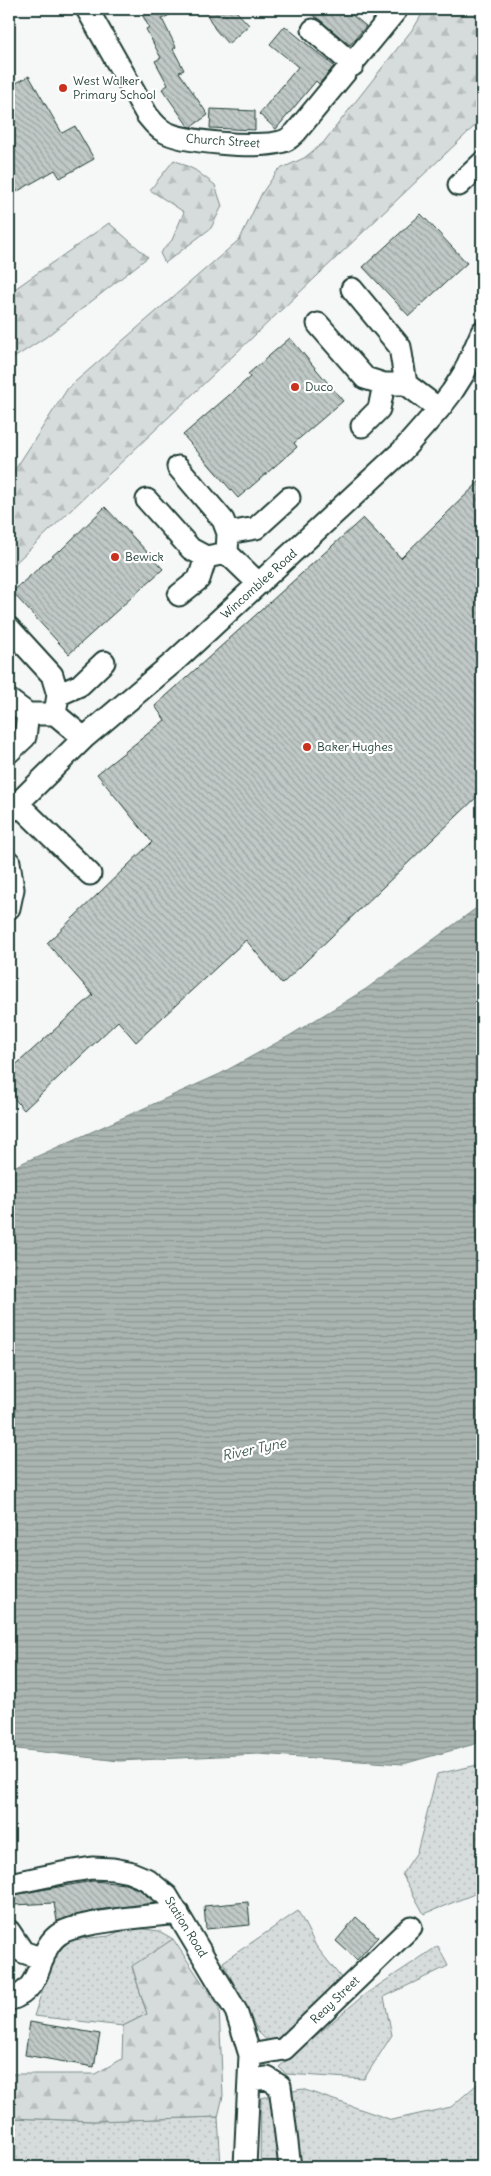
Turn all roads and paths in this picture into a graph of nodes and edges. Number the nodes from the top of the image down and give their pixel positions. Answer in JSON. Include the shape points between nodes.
{"nodes":[{"id":1,"x":88,"y":9,"type":"edge"},
{"id":2,"x":397,"y":9,"type":"edge"},
{"id":3,"x":313,"y":30,"type":"dead end"},
{"id":4,"x":353,"y":65,"type":"junction"},
{"id":5,"x":482,"y":163,"type":"edge"},
{"id":6,"x":459,"y":185,"type":"dead end"},
{"id":7,"x":352,"y":289,"type":"dead end"},
{"id":8,"x":318,"y":324,"type":"dead end"},
{"id":9,"x":482,"y":332,"type":"edge"},
{"id":10,"x":384,"y":384,"type":"junction"},
{"id":11,"x":406,"y":384,"type":"junction"},
{"id":12,"x":439,"y":409,"type":"junction"},
{"id":13,"x":362,"y":426,"type":"dead end"},
{"id":14,"x":178,"y":467,"type":"dead end"},
{"id":15,"x":289,"y":498,"type":"dead end"},
{"id":16,"x":147,"y":500,"type":"dead end"},
{"id":17,"x":227,"y":543,"type":"junction"},
{"id":18,"x":206,"y":557,"type":"junction"},
{"id":19,"x":259,"y":584,"type":"junction"},
{"id":20,"x":179,"y":594,"type":"dead end"},
{"id":21,"x":9,"y":628,"type":"edge"},
{"id":22,"x":104,"y":662,"type":"dead end"},
{"id":23,"x":9,"y":700,"type":"edge"},
{"id":24,"x":57,"y":704,"type":"junction"},
{"id":25,"x":28,"y":714,"type":"junction"},
{"id":26,"x":84,"y":738,"type":"junction"},
{"id":27,"x":9,"y":752,"type":"edge"},
{"id":28,"x":13,"y":808,"type":"edge"},
{"id":29,"x":9,"y":862,"type":"edge"},
{"id":30,"x":90,"y":874,"type":"dead end"},
{"id":31,"x":9,"y":908,"type":"edge"},
{"id":32,"x":14,"y":1883,"type":"dead end"},
{"id":33,"x":178,"y":1912,"type":"junction"},
{"id":34,"x":411,"y":1927,"type":"dead end"},
{"id":35,"x":9,"y":1931,"type":"edge"},
{"id":36,"x":43,"y":1959,"type":"junction"},
{"id":37,"x":9,"y":2000,"type":"edge"},
{"id":38,"x":250,"y":2055,"type":"junction"},
{"id":39,"x":250,"y":2080,"type":"junction"},
{"id":40,"x":245,"y":2167,"type":"edge"},
{"id":41,"x":290,"y":2167,"type":"edge"}],
"edges":[{"from":1,"to":4,"type":"street","name":"Church Street","via":[[147,115],[164,132],[179,138],[261,144],[282,142],[296,132]]},
{"from":2,"to":4,"type":"street","name":"Church Street"},
{"from":3,"to":4,"type":"street"},
{"from":5,"to":6,"type":"street"},
{"from":7,"to":11,"type":"street","via":[[400,347]]},
{"from":8,"to":10,"type":"street","via":[[365,378]]},
{"from":9,"to":12,"type":"street","name":"Wincomblee Road","via":[[464,373]]},
{"from":10,"to":11,"type":"street"},
{"from":10,"to":13,"type":"street","via":[[378,409]]},
{"from":11,"to":12,"type":"street"},
{"from":12,"to":19,"type":"street","name":"Wincomblee Road","via":[[402,451]]},
{"from":14,"to":17,"type":"street","via":[[223,520]]},
{"from":15,"to":17,"type":"street","via":[[256,528]]},
{"from":16,"to":18,"type":"street","via":[[191,549]]},
{"from":17,"to":18,"type":"street"},
{"from":17,"to":19,"type":"street"},
{"from":18,"to":20,"type":"street","via":[[199,579]]},
{"from":19,"to":26,"type":"street","name":"Wincomblee Road"},
{"from":21,"to":24,"type":"street","via":[[52,675]]},
{"from":22,"to":24,"type":"street"},
{"from":23,"to":25,"type":"street"},
{"from":24,"to":25,"type":"street"},
{"from":24,"to":26,"type":"street"},
{"from":25,"to":27,"type":"street","via":[[25,737]]},
{"from":26,"to":28,"type":"street","name":"Wincomblee Road"},
{"from":28,"to":30,"type":"street"},
{"from":29,"to":31,"type":"street","via":[[13,889]]},
{"from":32,"to":33,"type":"street","name":"Station Road","via":[[92,1868],[129,1872],[159,1888]]},
{"from":33,"to":36,"type":"street","via":[[71,1928],[59,1933]]},
{"from":33,"to":38,"type":"street","name":"Station Road","via":[[236,2011]]},
{"from":34,"to":38,"type":"street","name":"Reay Street","via":[[284,2049]]},
{"from":35,"to":36,"type":"street","via":[[23,1952]]},
{"from":36,"to":37,"type":"street","via":[[37,1978],[30,1987]]},
{"from":38,"to":39,"type":"street","name":"Station Road"},
{"from":39,"to":40,"type":"street","name":"Station Road","via":[[246,2105]]},
{"from":39,"to":41,"type":"street","via":[[267,2078],[280,2086]]}]}
